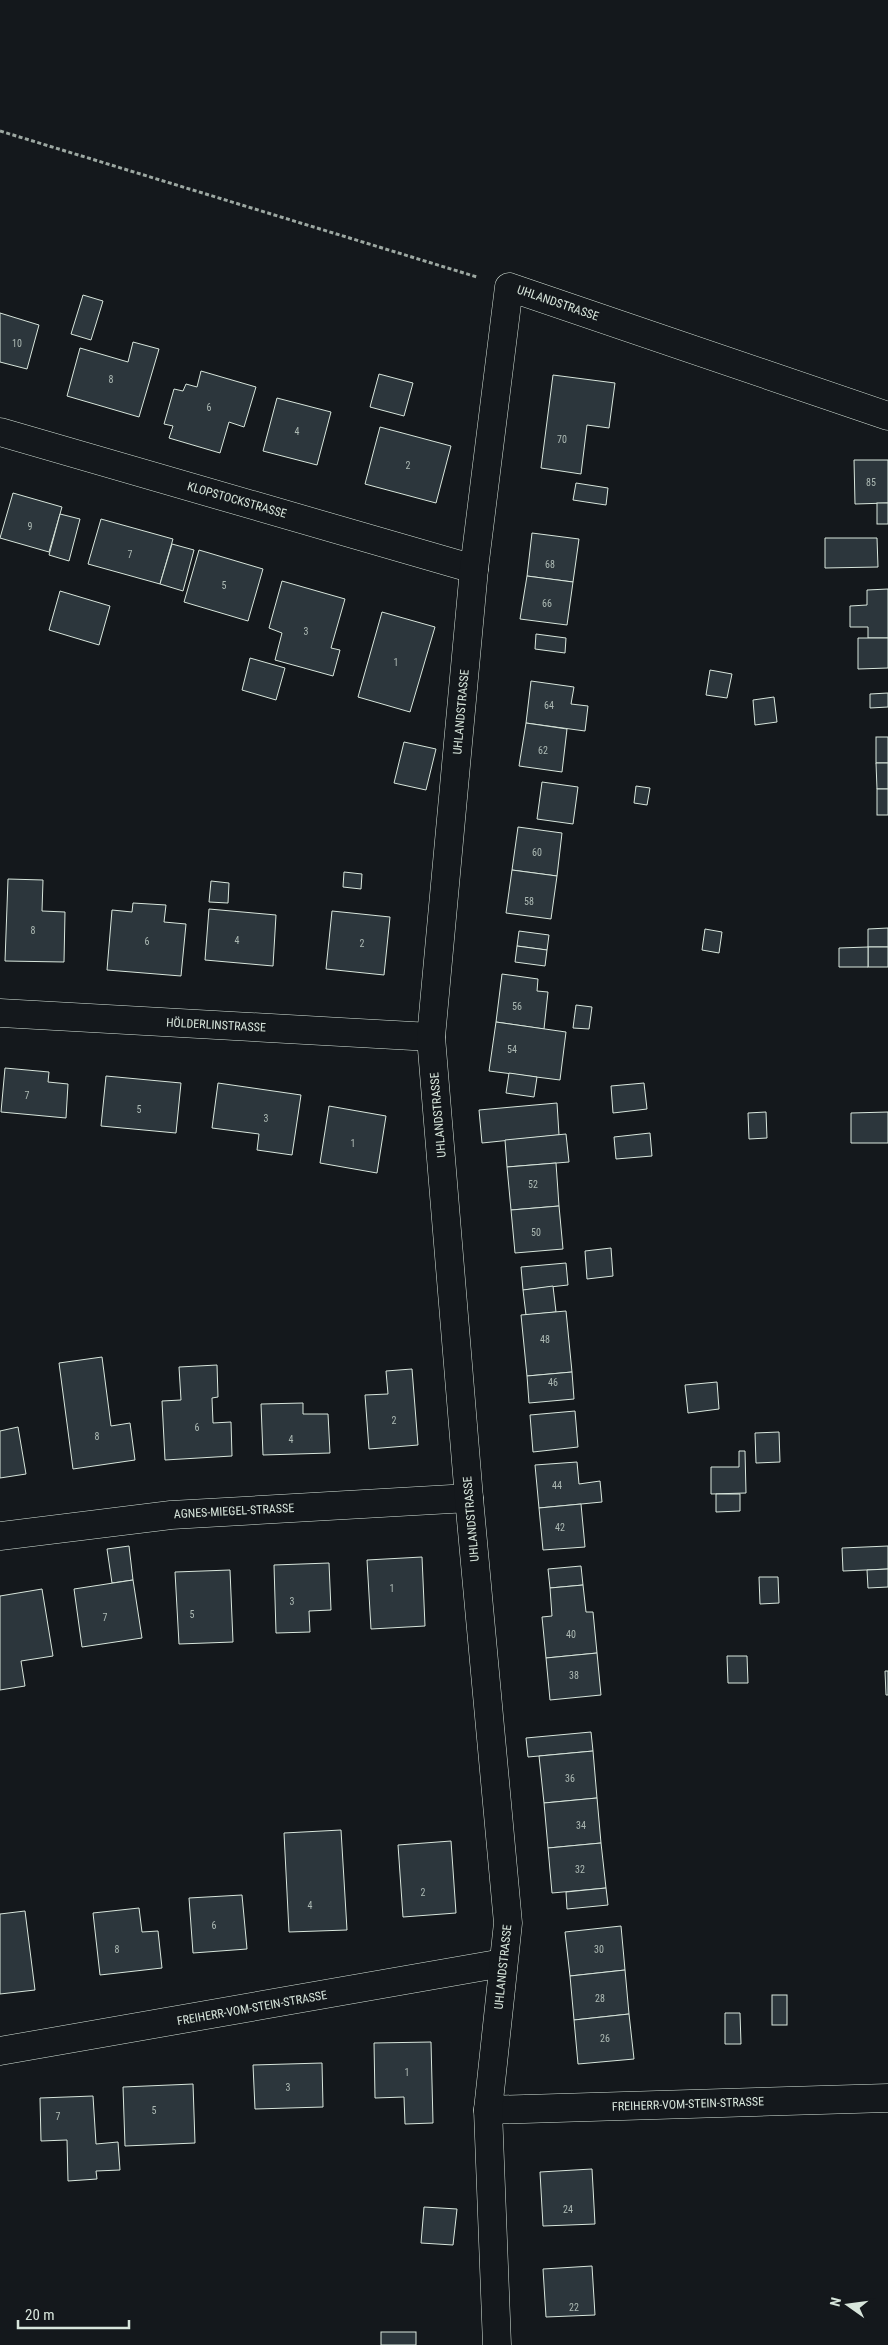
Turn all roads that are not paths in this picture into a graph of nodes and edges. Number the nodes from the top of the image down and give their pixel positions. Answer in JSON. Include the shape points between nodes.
{"nodes":[{"id":1,"x":888,"y":416,"type":"edge"},
{"id":2,"x":0,"y":432,"type":"edge"},
{"id":3,"x":474,"y":569,"type":"junction"},
{"id":4,"x":0,"y":1013,"type":"edge"},
{"id":5,"x":431,"y":1037,"type":"junction"},
{"id":6,"x":469,"y":1498,"type":"junction"},
{"id":7,"x":0,"y":1536,"type":"edge"},
{"id":8,"x":503,"y":1963,"type":"junction"},
{"id":9,"x":0,"y":2051,"type":"edge"},
{"id":10,"x":888,"y":2098,"type":"edge"},
{"id":11,"x":488,"y":2110,"type":"junction"},
{"id":12,"x":497,"y":2345,"type":"edge"}],
"edges":[{"from":1,"to":3,"type":"street","name":"UHLANDSTRASSE","via":[[509,287]]},
{"from":2,"to":3,"type":"street","name":"KLOPSTOCKSTRASSE"},
{"from":3,"to":5,"type":"street","name":"UHLANDSTRASSE"},
{"from":4,"to":5,"type":"street","name":"HÖLDERLINSTRASSE"},
{"from":5,"to":6,"type":"street","name":"UHLANDSTRASSE"},
{"from":6,"to":7,"type":"street","name":"AGNES-MIEGEL-STRASSE","via":[[171,1515]]},
{"from":6,"to":8,"type":"street","name":"UHLANDSTRASSE","via":[[508,1923]]},
{"from":8,"to":9,"type":"street","name":"FREIHERR-VOM-STEIN-STRASSE"},
{"from":8,"to":11,"type":"street","name":"UHLANDSTRASSE"},
{"from":10,"to":11,"type":"street","name":"FREIHERR-VOM-STEIN-STRASSE"},
{"from":11,"to":12,"type":"street","name":"UHLANDSTRASSE"}]}
